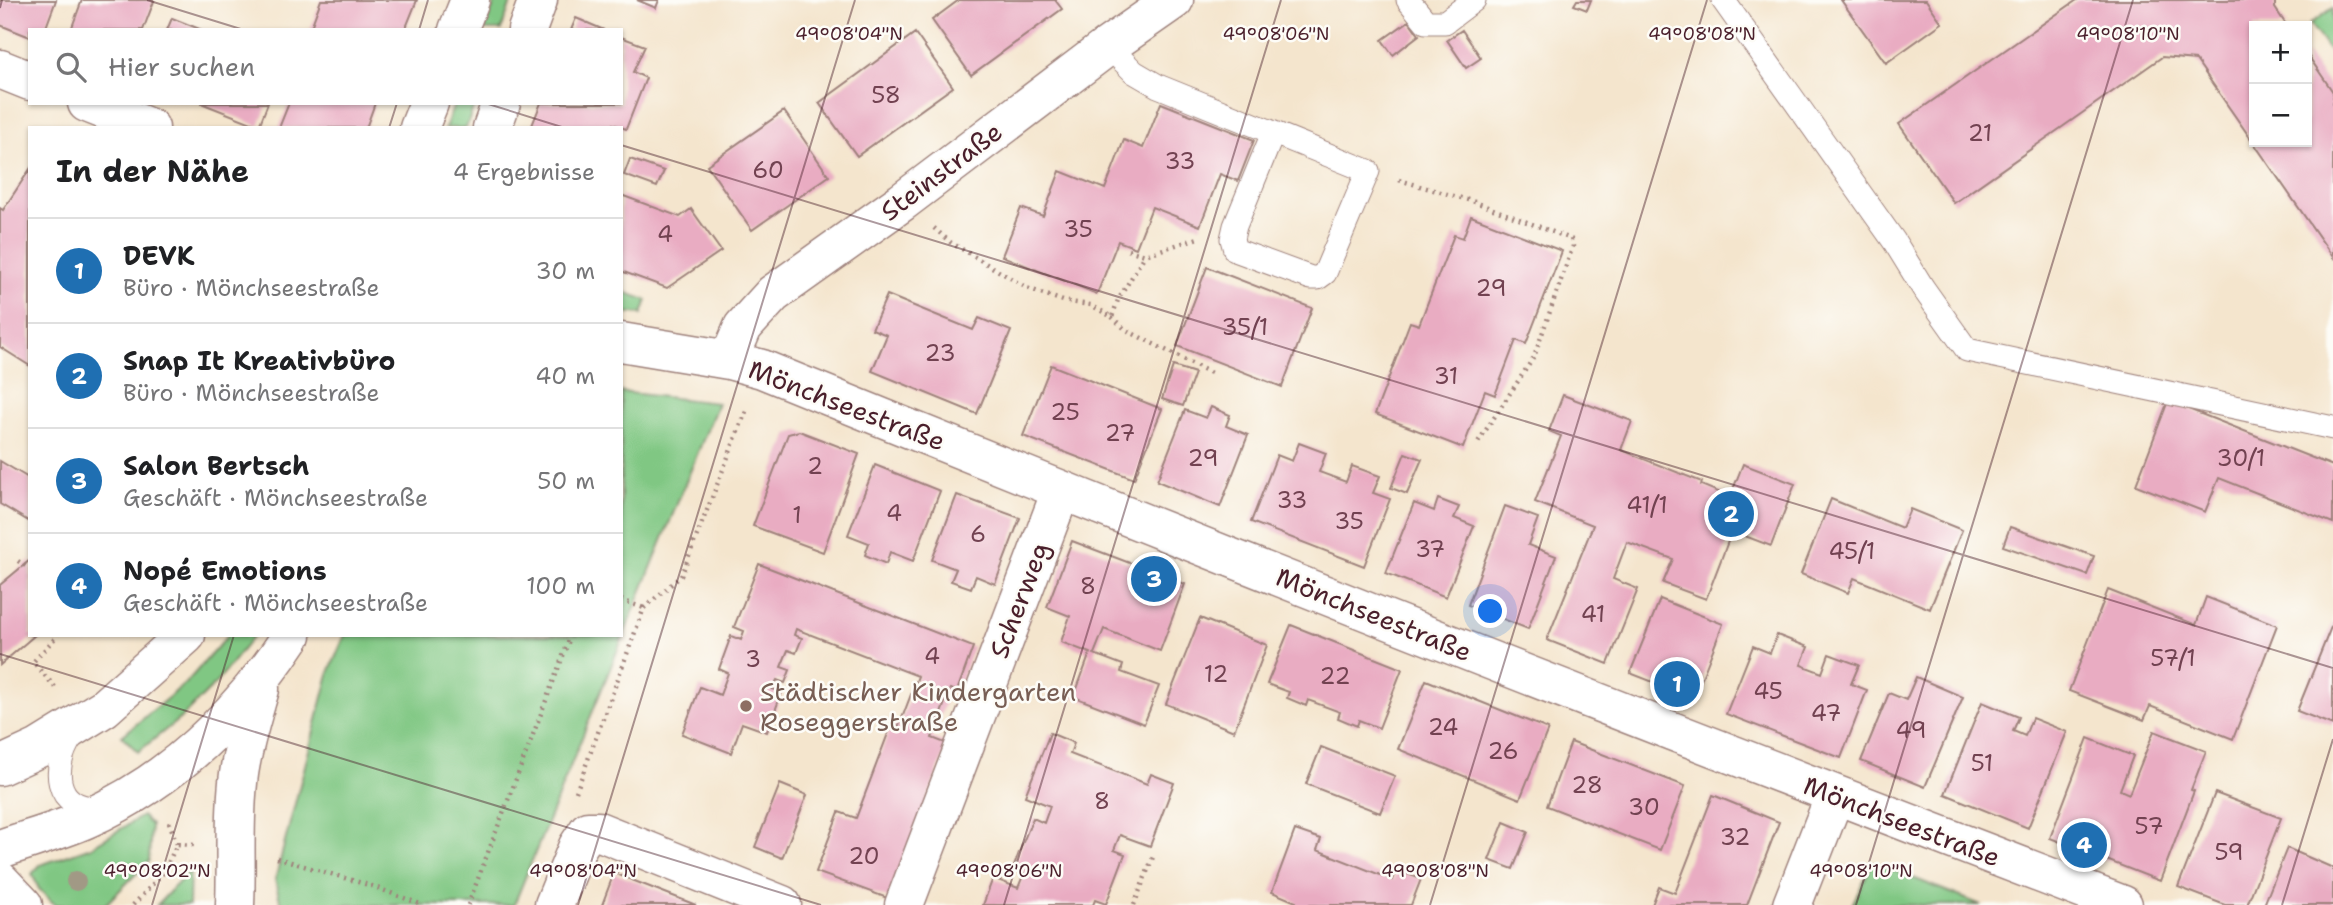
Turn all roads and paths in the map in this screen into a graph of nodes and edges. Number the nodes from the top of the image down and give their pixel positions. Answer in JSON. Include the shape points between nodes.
{"nodes":[{"id":1,"x":470,"y":0,"type":"edge"},
{"id":2,"x":538,"y":0,"type":"edge"},
{"id":3,"x":1174,"y":0,"type":"edge"},
{"id":4,"x":1408,"y":0,"type":"edge"},
{"id":5,"x":1474,"y":0,"type":"edge"},
{"id":6,"x":1723,"y":0,"type":"edge"},
{"id":7,"x":459,"y":28,"type":"edge"},
{"id":8,"x":528,"y":28,"type":"edge"},
{"id":9,"x":1108,"y":46,"type":"junction"},
{"id":10,"x":0,"y":69,"type":"edge"},
{"id":11,"x":28,"y":80,"type":"edge"},
{"id":12,"x":93,"y":105,"type":"edge"},
{"id":13,"x":428,"y":105,"type":"edge"},
{"id":14,"x":500,"y":105,"type":"edge"},
{"id":15,"x":145,"y":126,"type":"edge"},
{"id":16,"x":420,"y":126,"type":"edge"},
{"id":17,"x":493,"y":126,"type":"edge"},
{"id":18,"x":1273,"y":133,"type":"junction"},
{"id":19,"x":1368,"y":172,"type":"junction"},
{"id":20,"x":902,"y":202,"type":"junction"},
{"id":21,"x":1236,"y":226,"type":"junction"},
{"id":22,"x":1128,"y":250,"type":"dead end"},
{"id":23,"x":1145,"y":255,"type":"junction"},
{"id":24,"x":1112,"y":317,"type":"junction"},
{"id":25,"x":623,"y":342,"type":"edge"},
{"id":26,"x":745,"y":364,"type":"junction"},
{"id":27,"x":1213,"y":374,"type":"dead end"},
{"id":28,"x":2333,"y":428,"type":"edge"},
{"id":29,"x":1476,"y":444,"type":"dead end"},
{"id":30,"x":1061,"y":491,"type":"junction"},
{"id":31,"x":19,"y":561,"type":"dead end"},
{"id":32,"x":28,"y":568,"type":"edge"},
{"id":33,"x":623,"y":601,"type":"edge"},
{"id":34,"x":644,"y":608,"type":"junction"},
{"id":35,"x":56,"y":637,"type":"edge"},
{"id":36,"x":184,"y":637,"type":"edge"},
{"id":37,"x":291,"y":637,"type":"edge"},
{"id":38,"x":570,"y":637,"type":"edge"},
{"id":39,"x":264,"y":677,"type":"junction"},
{"id":40,"x":85,"y":720,"type":"junction"},
{"id":41,"x":0,"y":766,"type":"edge"},
{"id":42,"x":1835,"y":795,"type":"junction"},
{"id":43,"x":118,"y":804,"type":"junction"},
{"id":44,"x":588,"y":831,"type":"junction"},
{"id":45,"x":0,"y":849,"type":"edge"},
{"id":46,"x":235,"y":850,"type":"junction"},
{"id":47,"x":1153,"y":857,"type":"dead end"},
{"id":48,"x":0,"y":881,"type":"edge"},
{"id":49,"x":23,"y":905,"type":"edge"},
{"id":50,"x":133,"y":905,"type":"edge"},
{"id":51,"x":235,"y":905,"type":"edge"},
{"id":52,"x":423,"y":905,"type":"edge"},
{"id":53,"x":468,"y":905,"type":"edge"},
{"id":54,"x":554,"y":905,"type":"edge"},
{"id":55,"x":782,"y":905,"type":"edge"},
{"id":56,"x":904,"y":905,"type":"edge"},
{"id":57,"x":1134,"y":905,"type":"edge"},
{"id":58,"x":1792,"y":905,"type":"edge"},
{"id":59,"x":2123,"y":905,"type":"edge"}],
"edges":[{"from":1,"to":7,"type":"street"},
{"from":2,"to":8,"type":"street"},
{"from":3,"to":9,"type":"street","name":"Steinstraße"},
{"from":4,"to":5,"type":"lane","via":[[1426,22],[1445,22]]},
{"from":6,"to":28,"type":"lane","via":[[1879,219],[1966,351]]},
{"from":9,"to":18,"type":"lane","via":[[1134,72],[1158,86]]},
{"from":9,"to":20,"type":"street","name":"Steinstraße"},
{"from":10,"to":11,"type":"street"},
{"from":12,"to":15,"type":"street"},
{"from":13,"to":16,"type":"street"},
{"from":14,"to":17,"type":"street"},
{"from":18,"to":19,"type":"lane"},
{"from":18,"to":21,"type":"lane"},
{"from":19,"to":21,"type":"lane","via":[[1325,273],[1318,278],[1235,250]]},
{"from":19,"to":29,"type":"path","via":[[1475,202],[1571,239],[1573,246],[1534,356]]},
{"from":20,"to":24,"type":"path","via":[[950,242],[1027,288],[1091,305]]},
{"from":20,"to":26,"type":"street","name":"Steinstraße","via":[[773,293],[743,327]]},
{"from":21,"to":23,"type":"path"},
{"from":22,"to":23,"type":"path"},
{"from":23,"to":24,"type":"path"},
{"from":24,"to":27,"type":"path","via":[[1126,330]]},
{"from":25,"to":26,"type":"street","name":"Mönchseestraße"},
{"from":26,"to":30,"type":"street","name":"Mönchseestraße"},
{"from":26,"to":34,"type":"path","via":[[681,576]]},
{"from":30,"to":42,"type":"street","name":"Mönchseestraße"},
{"from":30,"to":56,"type":"street","name":"Scherweg"},
{"from":31,"to":32,"type":"path"},
{"from":33,"to":34,"type":"path"},
{"from":34,"to":44,"type":"path","via":[[572,802]]},
{"from":35,"to":40,"type":"path","via":[[33,662]]},
{"from":36,"to":40,"type":"street"},
{"from":37,"to":39,"type":"street"},
{"from":38,"to":53,"type":"path"},
{"from":39,"to":43,"type":"street","via":[[206,740]]},
{"from":39,"to":46,"type":"street","via":[[239,773]]},
{"from":40,"to":41,"type":"street"},
{"from":40,"to":43,"type":"lane","via":[[64,751],[60,788],[80,806]]},
{"from":42,"to":58,"type":"street"},
{"from":42,"to":59,"type":"street","name":"Mönchseestraße"},
{"from":43,"to":45,"type":"street"},
{"from":44,"to":54,"type":"street"},
{"from":44,"to":55,"type":"street","via":[[598,831]]},
{"from":46,"to":50,"type":"path","via":[[177,844],[164,872]]},
{"from":46,"to":51,"type":"street"},
{"from":46,"to":52,"type":"path","via":[[270,856]]},
{"from":47,"to":57,"type":"path"},
{"from":48,"to":49,"type":"street"}]}
